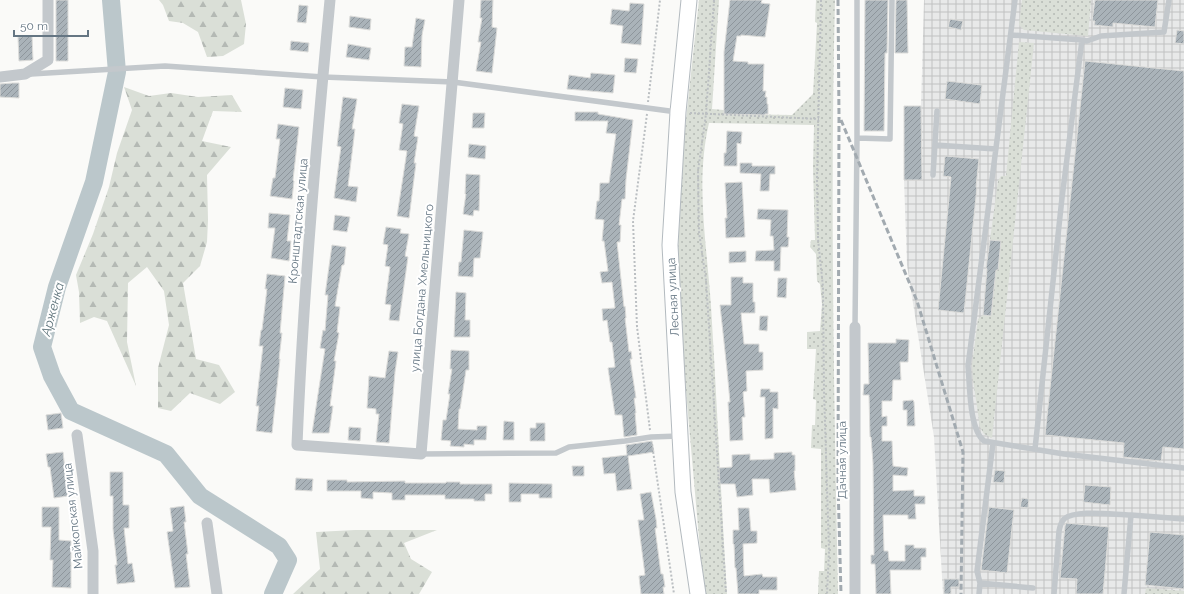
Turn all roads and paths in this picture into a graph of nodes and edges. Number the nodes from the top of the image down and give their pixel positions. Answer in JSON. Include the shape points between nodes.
{"nodes":[{"id":1,"x":48,"y":0,"type":"edge"},
{"id":2,"x":330,"y":0,"type":"edge"},
{"id":3,"x":459,"y":0,"type":"edge"},
{"id":4,"x":660,"y":0,"type":"edge"},
{"id":5,"x":689,"y":0,"type":"edge"},
{"id":6,"x":714,"y":0,"type":"edge"},
{"id":7,"x":821,"y":0,"type":"edge"},
{"id":8,"x":857,"y":0,"type":"edge"},
{"id":9,"x":892,"y":0,"type":"edge"},
{"id":10,"x":1015,"y":0,"type":"edge"},
{"id":11,"x":1169,"y":0,"type":"edge"},
{"id":12,"x":1010,"y":35,"type":"junction"},
{"id":13,"x":1082,"y":40,"type":"junction"},
{"id":14,"x":25,"y":74,"type":"junction"},
{"id":15,"x":0,"y":77,"type":"edge"},
{"id":16,"x":323,"y":77,"type":"junction"},
{"id":17,"x":453,"y":82,"type":"junction"},
{"id":18,"x":648,"y":108,"type":"junction"},
{"id":19,"x":937,"y":111,"type":"dead end"},
{"id":20,"x":678,"y":112,"type":"junction"},
{"id":21,"x":706,"y":114,"type":"junction"},
{"id":22,"x":819,"y":119,"type":"junction"},
{"id":23,"x":857,"y":138,"type":"junction"},
{"id":24,"x":935,"y":145,"type":"junction"},
{"id":25,"x":996,"y":149,"type":"junction"},
{"id":26,"x":933,"y":175,"type":"dead end"},
{"id":27,"x":855,"y":327,"type":"joint"},
{"id":28,"x":77,"y":435,"type":"dead end"},
{"id":29,"x":680,"y":436,"type":"junction"},
{"id":30,"x":651,"y":437,"type":"junction"},
{"id":31,"x":993,"y":443,"type":"junction"},
{"id":32,"x":1035,"y":449,"type":"junction"},
{"id":33,"x":421,"y":454,"type":"junction"},
{"id":34,"x":1184,"y":468,"type":"edge"},
{"id":35,"x":1131,"y":515,"type":"junction"},
{"id":36,"x":1184,"y":519,"type":"edge"},
{"id":37,"x":207,"y":523,"type":"dead end"},
{"id":38,"x":980,"y":583,"type":"junction"},
{"id":39,"x":1033,"y":588,"type":"dead end"},
{"id":40,"x":93,"y":594,"type":"edge"},
{"id":41,"x":217,"y":594,"type":"edge"},
{"id":42,"x":674,"y":594,"type":"edge"},
{"id":43,"x":698,"y":594,"type":"edge"},
{"id":44,"x":726,"y":594,"type":"edge"},
{"id":45,"x":827,"y":594,"type":"edge"},
{"id":46,"x":855,"y":594,"type":"edge"},
{"id":47,"x":979,"y":594,"type":"edge"},
{"id":48,"x":1054,"y":594,"type":"edge"},
{"id":49,"x":1124,"y":594,"type":"edge"}],
"edges":[{"from":1,"to":14,"type":"street","via":[[48,60]]},
{"from":2,"to":16,"type":"street","name":"Кронштадтская улица"},
{"from":3,"to":17,"type":"street","name":"улица Богдана Хмельницкого"},
{"from":4,"to":18,"type":"path"},
{"from":5,"to":20,"type":"street","name":"Лесная улица"},
{"from":6,"to":21,"type":"path"},
{"from":7,"to":22,"type":"path"},
{"from":8,"to":23,"type":"lane"},
{"from":9,"to":23,"type":"lane","via":[[890,139]]},
{"from":10,"to":12,"type":"lane"},
{"from":11,"to":13,"type":"lane","via":[[1164,32],[1101,36],[1087,41]]},
{"from":12,"to":13,"type":"lane"},
{"from":12,"to":25,"type":"lane"},
{"from":13,"to":32,"type":"lane"},
{"from":14,"to":15,"type":"street"},
{"from":14,"to":16,"type":"lane","via":[[165,66]]},
{"from":16,"to":17,"type":"lane"},
{"from":16,"to":33,"type":"street","name":"Кронштадтская улица","via":[[305,294],[297,445]]},
{"from":17,"to":18,"type":"lane"},
{"from":17,"to":33,"type":"street","name":"улица Богдана Хмельницкого"},
{"from":18,"to":20,"type":"lane"},
{"from":18,"to":30,"type":"path","via":[[633,221],[637,327]]},
{"from":19,"to":24,"type":"lane"},
{"from":20,"to":21,"type":"path"},
{"from":20,"to":29,"type":"street","name":"Лесная улица","via":[[670,246]]},
{"from":21,"to":22,"type":"path"},
{"from":21,"to":44,"type":"path","via":[[698,171],[699,232],[706,280]]},
{"from":22,"to":45,"type":"path","via":[[818,239],[824,288],[829,551]]},
{"from":23,"to":27,"type":"lane"},
{"from":24,"to":25,"type":"lane"},
{"from":24,"to":26,"type":"lane"},
{"from":25,"to":31,"type":"lane","via":[[968,366],[976,432],[984,441]]},
{"from":27,"to":46,"type":"street","name":"Дачная улица"},
{"from":28,"to":40,"type":"street","name":"Майкопская улица","via":[[92,551]]},
{"from":29,"to":30,"type":"lane"},
{"from":29,"to":43,"type":"street","name":"Лесная улица","via":[[683,492]]},
{"from":30,"to":33,"type":"lane","via":[[569,447],[556,453]]},
{"from":30,"to":42,"type":"path"},
{"from":31,"to":32,"type":"lane"},
{"from":31,"to":38,"type":"lane","via":[[977,571]]},
{"from":32,"to":34,"type":"lane"},
{"from":35,"to":36,"type":"lane"},
{"from":35,"to":48,"type":"lane","via":[[1072,515],[1061,522]]},
{"from":35,"to":49,"type":"lane"},
{"from":37,"to":41,"type":"street"},
{"from":38,"to":39,"type":"lane"},
{"from":38,"to":47,"type":"lane"}]}
